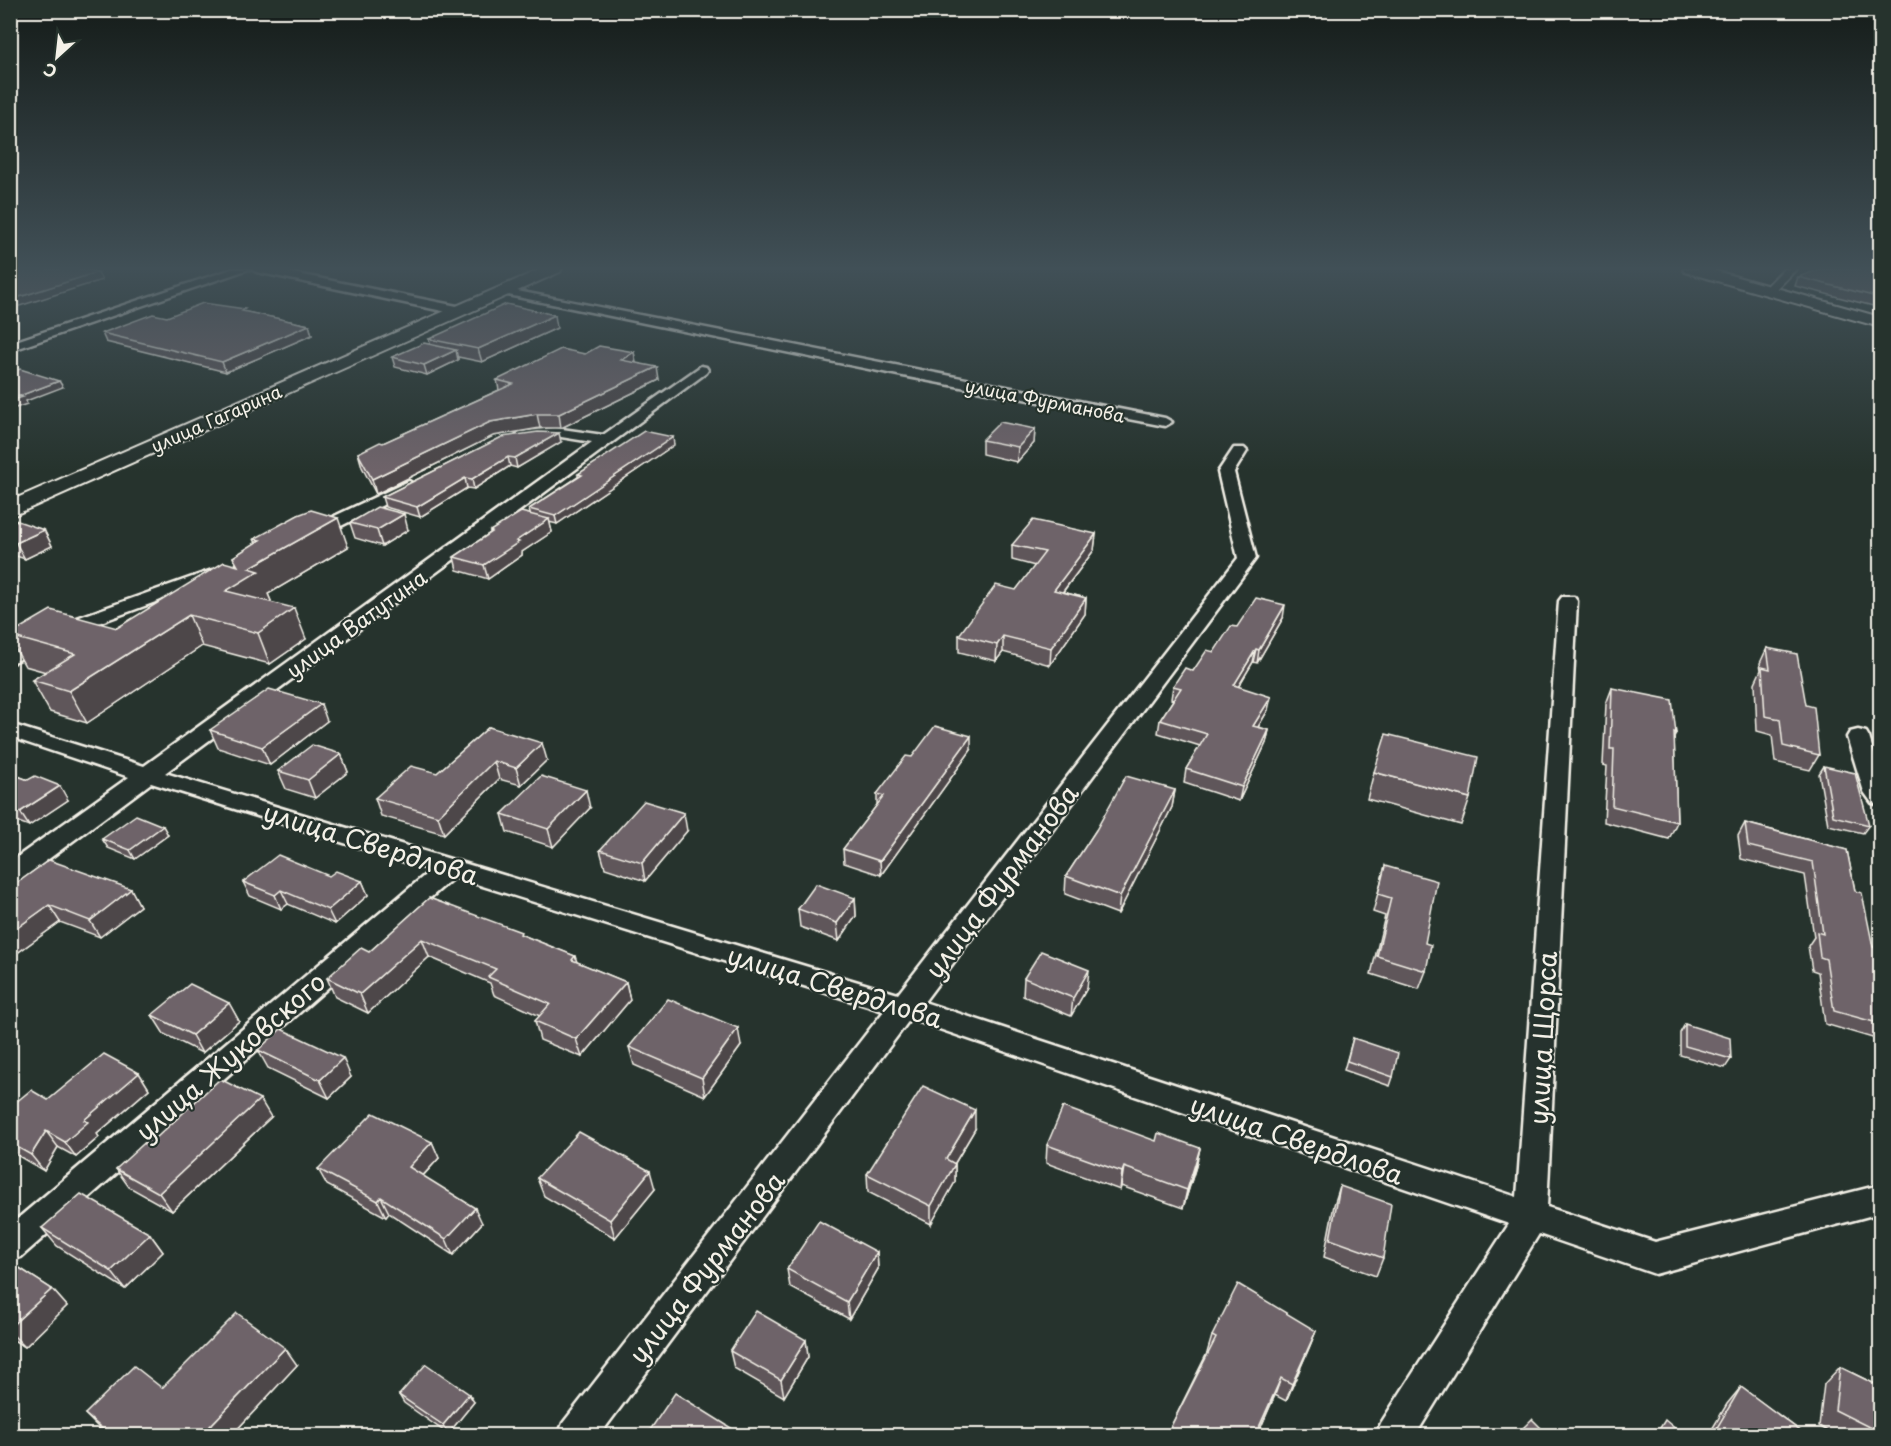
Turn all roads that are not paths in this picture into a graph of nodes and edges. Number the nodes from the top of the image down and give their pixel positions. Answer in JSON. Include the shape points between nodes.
{"nodes":[{"id":1,"x":41,"y":336,"type":"edge"},
{"id":2,"x":398,"y":336,"type":"edge"},
{"id":3,"x":727,"y":336,"type":"edge"},
{"id":4,"x":10,"y":347,"type":"edge"},
{"id":5,"x":701,"y":370,"type":"dead end"},
{"id":6,"x":1165,"y":422,"type":"dead end"},
{"id":7,"x":508,"y":439,"type":"edge"},
{"id":8,"x":607,"y":441,"type":"junction"},
{"id":9,"x":1239,"y":451,"type":"dead end"},
{"id":10,"x":421,"y":480,"type":"edge"},
{"id":11,"x":10,"y":510,"type":"edge"},
{"id":12,"x":299,"y":539,"type":"edge"},
{"id":13,"x":222,"y":571,"type":"edge"},
{"id":14,"x":1568,"y":601,"type":"dead end"},
{"id":15,"x":10,"y":658,"type":"edge"},
{"id":16,"x":10,"y":730,"type":"edge"},
{"id":17,"x":1858,"y":737,"type":"dead end"},
{"id":18,"x":148,"y":775,"type":"junction"},
{"id":19,"x":1881,"y":798,"type":"edge"},
{"id":20,"x":450,"y":867,"type":"junction"},
{"id":21,"x":10,"y":875,"type":"edge"},
{"id":22,"x":906,"y":1007,"type":"junction"},
{"id":23,"x":1881,"y":1198,"type":"edge"},
{"id":24,"x":1531,"y":1218,"type":"junction"},
{"id":25,"x":10,"y":1246,"type":"edge"},
{"id":26,"x":576,"y":1436,"type":"edge"},
{"id":27,"x":1394,"y":1436,"type":"edge"}],
"edges":[{"from":1,"to":4,"type":"street"},
{"from":2,"to":11,"type":"main road","name":"улица Гагарина"},
{"from":3,"to":6,"type":"street","name":"улица Фурманова"},
{"from":5,"to":8,"type":"street","name":"улица Ватутина"},
{"from":7,"to":8,"type":"street","via":[[555,432]]},
{"from":8,"to":18,"type":"street","name":"улица Ватутина"},
{"from":9,"to":22,"type":"street","name":"улица Фурманова","via":[[1226,472],[1246,558]]},
{"from":10,"to":12,"type":"street"},
{"from":13,"to":15,"type":"street","via":[[67,628]]},
{"from":14,"to":24,"type":"street","name":"улица Щорса"},
{"from":16,"to":18,"type":"street","name":"улица Свердлова"},
{"from":17,"to":19,"type":"street","via":[[1875,792]]},
{"from":18,"to":20,"type":"street","name":"улица Свердлова"},
{"from":18,"to":21,"type":"street","name":"улица Ватутина"},
{"from":20,"to":22,"type":"street","name":"улица Свердлова"},
{"from":20,"to":25,"type":"street","name":"улица Жуковского"},
{"from":22,"to":24,"type":"street","name":"улица Свердлова"},
{"from":22,"to":26,"type":"street","name":"улица Фурманова"},
{"from":23,"to":24,"type":"street","name":"улица Свердлова","via":[[1655,1258]]},
{"from":24,"to":27,"type":"street","name":"улица Щорса"}]}
